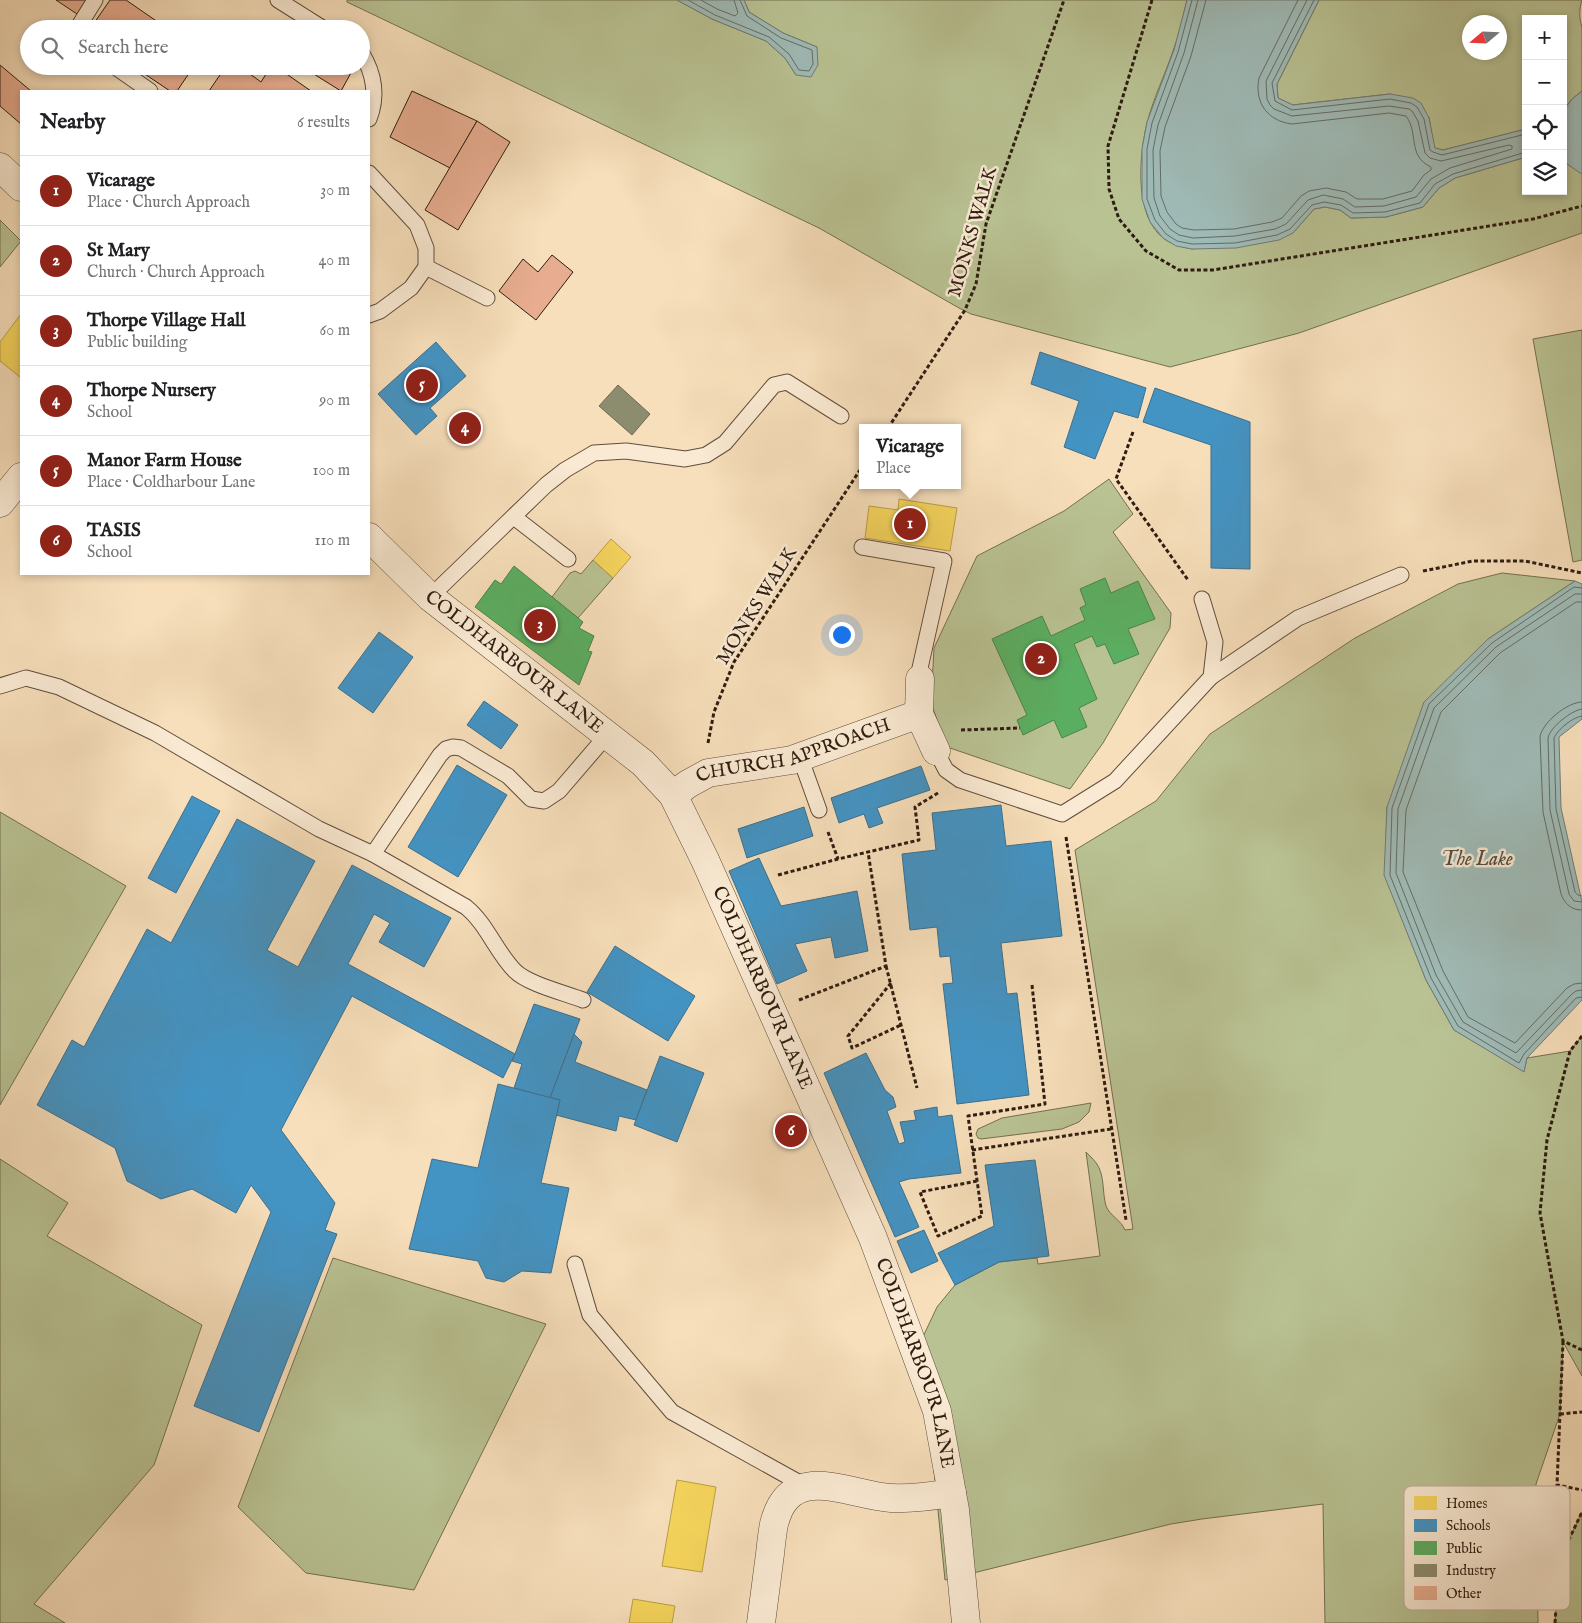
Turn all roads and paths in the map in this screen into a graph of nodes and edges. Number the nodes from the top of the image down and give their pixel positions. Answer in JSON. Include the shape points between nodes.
{"nodes":[{"id":1,"x":95,"y":0,"type":"edge"},
{"id":2,"x":278,"y":0,"type":"edge"},
{"id":3,"x":1064,"y":0,"type":"edge"},
{"id":4,"x":1152,"y":0,"type":"edge"},
{"id":5,"x":83,"y":20,"type":"edge"},
{"id":6,"x":310,"y":20,"type":"edge"},
{"id":7,"x":370,"y":72,"type":"edge"},
{"id":8,"x":127,"y":75,"type":"edge"},
{"id":9,"x":149,"y":90,"type":"edge"},
{"id":10,"x":370,"y":116,"type":"edge"},
{"id":11,"x":0,"y":167,"type":"edge"},
{"id":12,"x":370,"y":174,"type":"edge"},
{"id":13,"x":20,"y":186,"type":"edge"},
{"id":14,"x":1582,"y":206,"type":"edge"},
{"id":15,"x":426,"y":267,"type":"junction"},
{"id":16,"x":487,"y":298,"type":"dead end"},
{"id":17,"x":370,"y":315,"type":"edge"},
{"id":18,"x":841,"y":416,"type":"dead end"},
{"id":19,"x":891,"y":424,"type":"edge"},
{"id":20,"x":1133,"y":432,"type":"dead end"},
{"id":21,"x":859,"y":472,"type":"edge"},
{"id":22,"x":20,"y":478,"type":"edge"},
{"id":23,"x":0,"y":503,"type":"edge"},
{"id":24,"x":514,"y":517,"type":"junction"},
{"id":25,"x":370,"y":538,"type":"edge"},
{"id":26,"x":862,"y":548,"type":"dead end"},
{"id":27,"x":568,"y":559,"type":"dead end"},
{"id":28,"x":1582,"y":573,"type":"edge"},
{"id":29,"x":1401,"y":575,"type":"joint"},
{"id":30,"x":430,"y":597,"type":"junction"},
{"id":31,"x":1202,"y":599,"type":"joint"},
{"id":32,"x":1211,"y":677,"type":"junction"},
{"id":33,"x":920,"y":680,"type":"joint"},
{"id":34,"x":0,"y":686,"type":"edge"},
{"id":35,"x":1020,"y":728,"type":"dead end"},
{"id":36,"x":927,"y":732,"type":"junction"},
{"id":37,"x":608,"y":734,"type":"junction"},
{"id":38,"x":800,"y":758,"type":"junction"},
{"id":39,"x":708,"y":772,"type":"junction"},
{"id":40,"x":960,"y":780,"type":"junction"},
{"id":41,"x":673,"y":795,"type":"junction"},
{"id":42,"x":819,"y":810,"type":"joint"},
{"id":43,"x":1062,"y":814,"type":"junction"},
{"id":44,"x":868,"y":852,"type":"junction"},
{"id":45,"x":373,"y":854,"type":"junction"},
{"id":46,"x":838,"y":859,"type":"junction"},
{"id":47,"x":778,"y":875,"type":"dead end"},
{"id":48,"x":886,"y":966,"type":"junction"},
{"id":49,"x":891,"y":983,"type":"junction"},
{"id":50,"x":1032,"y":985,"type":"dead end"},
{"id":51,"x":583,"y":1000,"type":"dead end"},
{"id":52,"x":773,"y":1010,"type":"junction"},
{"id":53,"x":901,"y":1026,"type":"junction"},
{"id":54,"x":1582,"y":1036,"type":"edge"},
{"id":55,"x":917,"y":1088,"type":"dead end"},
{"id":56,"x":1111,"y":1129,"type":"junction"},
{"id":57,"x":972,"y":1150,"type":"junction"},
{"id":58,"x":977,"y":1181,"type":"junction"},
{"id":59,"x":1126,"y":1220,"type":"dead end"},
{"id":60,"x":575,"y":1264,"type":"dead end"},
{"id":61,"x":1563,"y":1341,"type":"junction"},
{"id":62,"x":1582,"y":1350,"type":"edge"},
{"id":63,"x":1582,"y":1412,"type":"edge"},
{"id":64,"x":1560,"y":1414,"type":"junction"},
{"id":65,"x":807,"y":1486,"type":"junction"},
{"id":66,"x":1562,"y":1486,"type":"edge"},
{"id":67,"x":952,"y":1493,"type":"junction"},
{"id":68,"x":1582,"y":1512,"type":"edge"},
{"id":69,"x":1570,"y":1537,"type":"edge"},
{"id":70,"x":1556,"y":1610,"type":"edge"},
{"id":71,"x":761,"y":1623,"type":"edge"},
{"id":72,"x":966,"y":1623,"type":"edge"},
{"id":73,"x":1555,"y":1623,"type":"edge"}],
"edges":[{"from":1,"to":5,"type":"lane"},
{"from":2,"to":6,"type":"lane"},
{"from":3,"to":19,"type":"path","name":"MONKS WALK","via":[[986,224],[976,284],[965,310]]},
{"from":4,"to":14,"type":"path","via":[[1108,146],[1109,189],[1119,218],[1146,251],[1179,270],[1233,267],[1532,219]]},
{"from":7,"to":10,"type":"lane","via":[[374,81]]},
{"from":8,"to":9,"type":"lane"},
{"from":11,"to":13,"type":"street"},
{"from":12,"to":15,"type":"lane","via":[[417,225],[426,248]]},
{"from":15,"to":16,"type":"lane"},
{"from":15,"to":17,"type":"lane","via":[[411,288]]},
{"from":18,"to":24,"type":"lane","via":[[787,382],[774,385],[725,443],[706,455],[685,459],[626,451],[594,453],[564,470]]},
{"from":20,"to":31,"type":"path","via":[[1116,479]]},
{"from":21,"to":39,"type":"path","name":"MONKS WALK","via":[[734,662],[714,712],[707,747]]},
{"from":22,"to":23,"type":"street"},
{"from":24,"to":27,"type":"lane"},
{"from":24,"to":30,"type":"lane"},
{"from":25,"to":30,"type":"street","name":"COLDHARBOUR LANE"},
{"from":26,"to":33,"type":"lane","via":[[944,561]]},
{"from":28,"to":29,"type":"path","via":[[1525,560],[1473,561]]},
{"from":29,"to":32,"type":"lane","via":[[1298,618]]},
{"from":30,"to":37,"type":"street","name":"COLDHARBOUR LANE"},
{"from":31,"to":32,"type":"lane","via":[[1215,642]]},
{"from":32,"to":43,"type":"lane","via":[[1115,781]]},
{"from":33,"to":36,"type":"street"},
{"from":34,"to":45,"type":"lane","via":[[26,678],[59,687],[155,733],[320,829]]},
{"from":35,"to":36,"type":"path"},
{"from":36,"to":38,"type":"street","name":"CHURCH APPROACH"},
{"from":36,"to":40,"type":"lane","via":[[946,770]]},
{"from":37,"to":41,"type":"street","name":"COLDHARBOUR LANE","via":[[644,763]]},
{"from":37,"to":45,"type":"lane","via":[[559,791],[544,801],[531,799],[508,776],[461,748],[446,749]]},
{"from":38,"to":39,"type":"street","name":"CHURCH APPROACH"},
{"from":38,"to":42,"type":"lane"},
{"from":39,"to":41,"type":"street","name":"CHURCH APPROACH"},
{"from":40,"to":43,"type":"lane"},
{"from":40,"to":44,"type":"path","via":[[916,807],[919,840]]},
{"from":41,"to":52,"type":"street","name":"COLDHARBOUR LANE"},
{"from":42,"to":46,"type":"path"},
{"from":43,"to":56,"type":"path"},
{"from":44,"to":46,"type":"path"},
{"from":44,"to":48,"type":"path"},
{"from":45,"to":51,"type":"lane","via":[[477,916],[516,973]]},
{"from":46,"to":47,"type":"path"},
{"from":48,"to":49,"type":"path"},
{"from":48,"to":52,"type":"path"},
{"from":49,"to":53,"type":"path"},
{"from":49,"to":53,"type":"path","via":[[848,1036],[852,1048]]},
{"from":50,"to":57,"type":"path","via":[[1045,1104],[968,1116]]},
{"from":52,"to":67,"type":"street","name":"COLDHARBOUR LANE","via":[[876,1248],[937,1411]]},
{"from":53,"to":55,"type":"path"},
{"from":54,"to":61,"type":"path","via":[[1570,1052],[1547,1140],[1540,1213]]},
{"from":56,"to":57,"type":"path"},
{"from":56,"to":59,"type":"path"},
{"from":57,"to":58,"type":"path"},
{"from":58,"to":58,"type":"path","via":[[982,1216],[938,1236],[920,1192]]},
{"from":60,"to":65,"type":"lane","via":[[590,1315],[672,1412]]},
{"from":61,"to":62,"type":"path"},
{"from":61,"to":64,"type":"path"},
{"from":63,"to":64,"type":"path"},
{"from":64,"to":66,"type":"path","via":[[1557,1485]]},
{"from":65,"to":67,"type":"street","via":[[830,1486],[890,1498]]},
{"from":65,"to":71,"type":"street","via":[[791,1493],[783,1502],[774,1524]]},
{"from":67,"to":72,"type":"street","name":"COLDHARBOUR LANE"},
{"from":68,"to":69,"type":"path"},
{"from":70,"to":73,"type":"path"}]}
